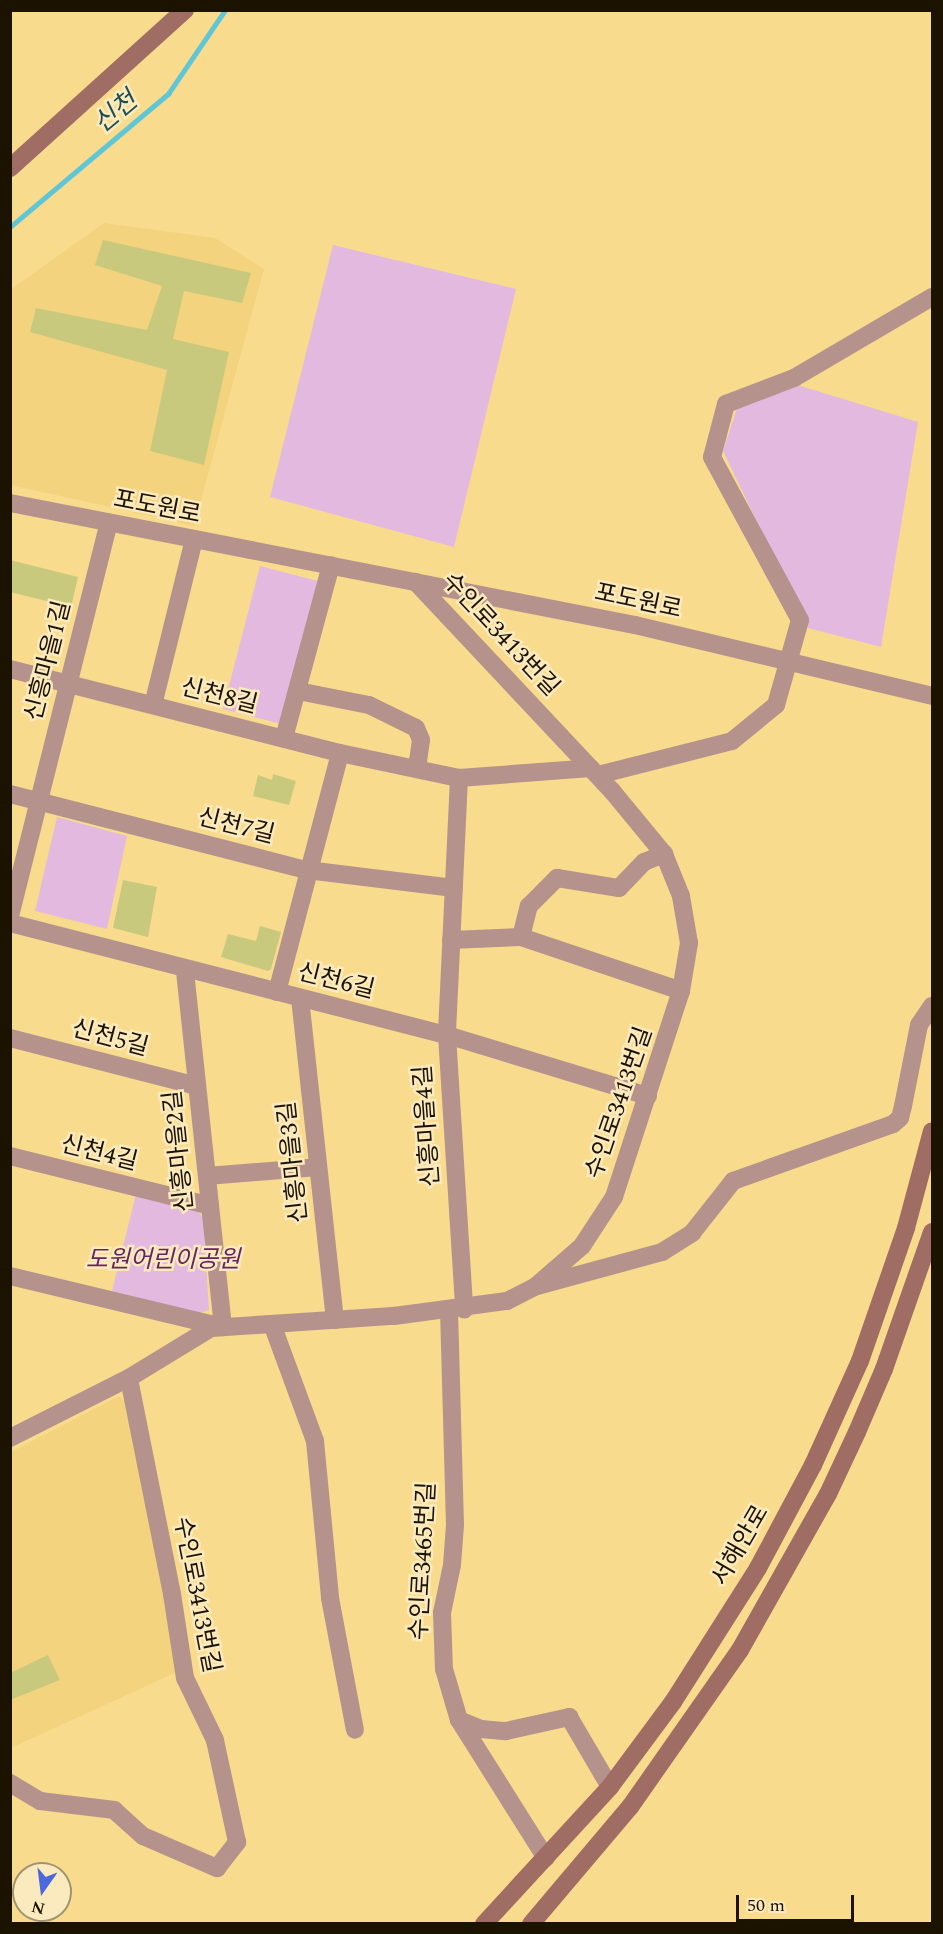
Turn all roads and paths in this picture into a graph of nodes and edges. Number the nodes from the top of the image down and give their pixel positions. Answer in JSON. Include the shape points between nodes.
{"nodes":[{"id":1,"x":185,"y":10,"type":"edge"},
{"id":2,"x":10,"y":168,"type":"edge"},
{"id":3,"x":933,"y":297,"type":"edge"},
{"id":4,"x":10,"y":503,"type":"edge"},
{"id":5,"x":109,"y":523,"type":"junction"},
{"id":6,"x":194,"y":539,"type":"junction"},
{"id":7,"x":331,"y":565,"type":"junction"},
{"id":8,"x":416,"y":582,"type":"junction"},
{"id":9,"x":10,"y":669,"type":"edge"},
{"id":10,"x":68,"y":684,"type":"junction"},
{"id":11,"x":298,"y":691,"type":"junction"},
{"id":12,"x":933,"y":696,"type":"edge"},
{"id":13,"x":153,"y":705,"type":"junction"},
{"id":14,"x":284,"y":738,"type":"junction"},
{"id":15,"x":340,"y":753,"type":"junction"},
{"id":16,"x":417,"y":769,"type":"junction"},
{"id":17,"x":595,"y":772,"type":"junction"},
{"id":18,"x":459,"y":778,"type":"junction"},
{"id":19,"x":10,"y":794,"type":"edge"},
{"id":20,"x":39,"y":801,"type":"junction"},
{"id":21,"x":664,"y":854,"type":"junction"},
{"id":22,"x":307,"y":870,"type":"junction"},
{"id":23,"x":454,"y":888,"type":"junction"},
{"id":24,"x":10,"y":916,"type":"edge"},
{"id":25,"x":10,"y":923,"type":"edge"},
{"id":26,"x":520,"y":937,"type":"junction"},
{"id":27,"x":451,"y":940,"type":"junction"},
{"id":28,"x":185,"y":969,"type":"junction"},
{"id":29,"x":681,"y":991,"type":"junction"},
{"id":30,"x":277,"y":992,"type":"junction"},
{"id":31,"x":300,"y":998,"type":"junction"},
{"id":32,"x":933,"y":1006,"type":"edge"},
{"id":33,"x":447,"y":1035,"type":"junction"},
{"id":34,"x":10,"y":1038,"type":"edge"},
{"id":35,"x":197,"y":1086,"type":"junction"},
{"id":36,"x":648,"y":1096,"type":"junction"},
{"id":37,"x":933,"y":1131,"type":"edge"},
{"id":38,"x":10,"y":1156,"type":"edge"},
{"id":39,"x":318,"y":1167,"type":"junction"},
{"id":40,"x":207,"y":1176,"type":"junction"},
{"id":41,"x":210,"y":1206,"type":"junction"},
{"id":42,"x":933,"y":1232,"type":"edge"},
{"id":43,"x":10,"y":1276,"type":"edge"},
{"id":44,"x":536,"y":1286,"type":"junction"},
{"id":45,"x":456,"y":1310,"type":"junction"},
{"id":46,"x":335,"y":1320,"type":"junction"},
{"id":47,"x":272,"y":1324,"type":"junction"},
{"id":48,"x":223,"y":1327,"type":"junction"},
{"id":49,"x":129,"y":1378,"type":"junction"},
{"id":50,"x":10,"y":1438,"type":"edge"},
{"id":51,"x":459,"y":1720,"type":"junction"},
{"id":52,"x":355,"y":1730,"type":"dead end"},
{"id":53,"x":10,"y":1783,"type":"edge"},
{"id":54,"x":610,"y":1787,"type":"junction"},
{"id":55,"x":546,"y":1858,"type":"junction"},
{"id":56,"x":485,"y":1922,"type":"edge"},
{"id":57,"x":533,"y":1923,"type":"edge"}],
"edges":[{"from":1,"to":2,"type":"main road"},
{"from":3,"to":17,"type":"street","name":"신천8길","bridge":true,"via":[[794,378],[726,404],[712,458],[800,620],[777,705],[732,741]]},
{"from":4,"to":5,"type":"street","name":"포도원로"},
{"from":5,"to":6,"type":"street","name":"포도원로"},
{"from":5,"to":10,"type":"street","name":"신흥마을1길"},
{"from":6,"to":7,"type":"street","name":"포도원로"},
{"from":6,"to":13,"type":"street"},
{"from":7,"to":8,"type":"street","name":"포도원로"},
{"from":7,"to":11,"type":"street"},
{"from":8,"to":12,"type":"street","name":"포도원로","via":[[635,625]]},
{"from":8,"to":17,"type":"street","name":"수인로3413번길"},
{"from":9,"to":10,"type":"street","name":"신천8길"},
{"from":10,"to":13,"type":"street","name":"신천8길"},
{"from":10,"to":20,"type":"street","name":"신흥마을1길"},
{"from":11,"to":14,"type":"street"},
{"from":11,"to":16,"type":"street","via":[[369,705],[416,728],[421,740]]},
{"from":13,"to":14,"type":"street","name":"신천8길"},
{"from":14,"to":15,"type":"street","name":"신천8길"},
{"from":15,"to":16,"type":"street","name":"신천8길"},
{"from":15,"to":22,"type":"street"},
{"from":16,"to":18,"type":"street","name":"신천8길"},
{"from":17,"to":18,"type":"street","name":"신천8길"},
{"from":17,"to":21,"type":"street","name":"수인로3413번길"},
{"from":18,"to":23,"type":"street","name":"신흥마을4길"},
{"from":19,"to":20,"type":"street","name":"신천7길"},
{"from":20,"to":22,"type":"street","name":"신천7길"},
{"from":20,"to":24,"type":"street","name":"신흥마을1길"},
{"from":21,"to":26,"type":"street","via":[[644,862],[619,888],[557,878],[529,906]]},
{"from":21,"to":29,"type":"street","name":"수인로3413번길","via":[[681,896],[689,943]]},
{"from":22,"to":23,"type":"street","name":"신천7길"},
{"from":22,"to":30,"type":"street"},
{"from":23,"to":27,"type":"street","name":"신흥마을4길"},
{"from":25,"to":28,"type":"street","name":"신천6길"},
{"from":26,"to":27,"type":"street"},
{"from":26,"to":29,"type":"street"},
{"from":27,"to":33,"type":"street","name":"신흥마을4길"},
{"from":28,"to":30,"type":"street","name":"신천6길"},
{"from":28,"to":35,"type":"street","name":"신흥마을2길"},
{"from":29,"to":36,"type":"street","name":"수인로3413번길"},
{"from":30,"to":31,"type":"street","name":"신천6길"},
{"from":31,"to":33,"type":"street","name":"신천6길"},
{"from":31,"to":39,"type":"street","name":"신흥마을3길"},
{"from":32,"to":44,"type":"street","via":[[919,1025],[900,1118],[893,1124],[733,1181],[692,1233],[662,1252]]},
{"from":33,"to":36,"type":"street","name":"신천6길"},
{"from":33,"to":45,"type":"street","name":"신흥마을4길"},
{"from":34,"to":35,"type":"street","name":"신천5길"},
{"from":35,"to":40,"type":"street","name":"신흥마을2길"},
{"from":36,"to":44,"type":"street","name":"수인로3413번길","via":[[614,1197],[582,1246]]},
{"from":37,"to":54,"type":"main road","name":"서해안로","via":[[906,1228],[860,1361],[813,1465],[752,1578],[673,1702]]},
{"from":38,"to":41,"type":"street","name":"신천4길"},
{"from":39,"to":40,"type":"street"},
{"from":39,"to":46,"type":"street","name":"신흥마을3길"},
{"from":40,"to":41,"type":"street","name":"신흥마을2길"},
{"from":41,"to":48,"type":"street","name":"신흥마을2길"},
{"from":42,"to":57,"type":"main road","via":[[871,1400],[828,1494],[786,1571],[740,1650],[630,1807]]},
{"from":43,"to":48,"type":"street"},
{"from":44,"to":45,"type":"street","name":"수인로3413번길","via":[[507,1301]]},
{"from":45,"to":46,"type":"street","name":"수인로3413번길"},
{"from":45,"to":51,"type":"street","name":"수인로3465번길","via":[[454,1525],[441,1640],[444,1670]]},
{"from":46,"to":47,"type":"street","name":"수인로3413번길"},
{"from":47,"to":48,"type":"street","name":"수인로3413번길"},
{"from":47,"to":52,"type":"street","via":[[315,1441],[330,1598]]},
{"from":48,"to":49,"type":"street","name":"수인로3413번길","via":[[211,1328]]},
{"from":49,"to":50,"type":"street","name":"수인로3413번길"},
{"from":49,"to":53,"type":"street","name":"수인로3413번길","via":[[172,1594],[184,1678],[214,1740],[237,1842],[217,1868],[142,1836],[114,1810],[40,1801]]},
{"from":51,"to":54,"type":"street","via":[[482,1729],[506,1731],[569,1717]]},
{"from":51,"to":55,"type":"street","name":"수인로3465번길"},
{"from":54,"to":55,"type":"main road","name":"서해안로"},
{"from":55,"to":56,"type":"main road","name":"서해안로"}]}
